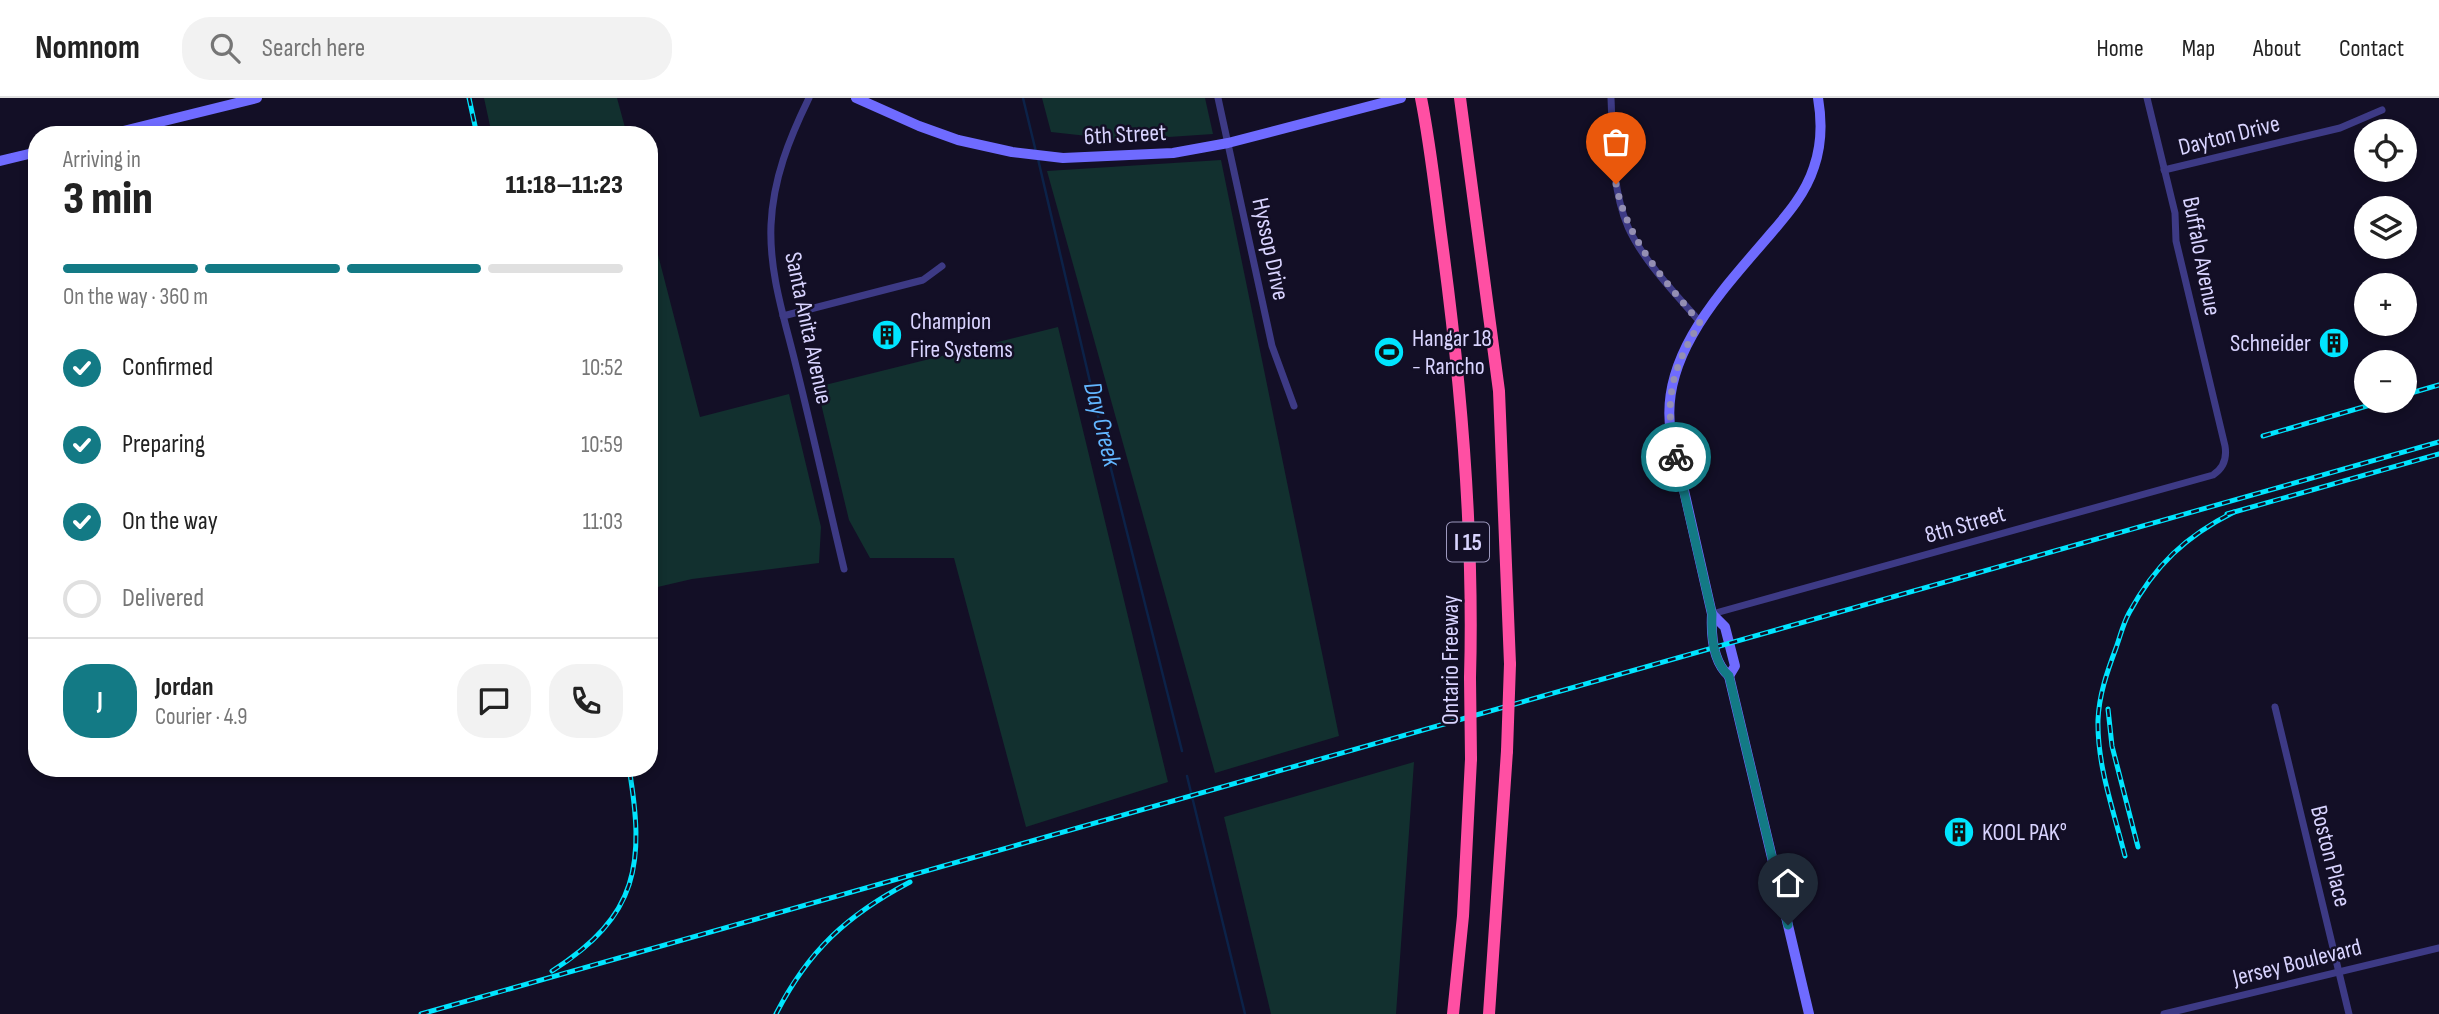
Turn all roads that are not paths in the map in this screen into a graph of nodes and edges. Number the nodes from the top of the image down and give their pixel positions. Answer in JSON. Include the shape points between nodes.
{"nodes":[{"id":1,"x":257,"y":98,"type":"edge"},
{"id":2,"x":809,"y":98,"type":"edge"},
{"id":3,"x":856,"y":98,"type":"edge"},
{"id":4,"x":1218,"y":98,"type":"edge"},
{"id":5,"x":1401,"y":98,"type":"edge"},
{"id":6,"x":1421,"y":98,"type":"edge"},
{"id":7,"x":1460,"y":98,"type":"edge"},
{"id":8,"x":1611,"y":98,"type":"edge"},
{"id":9,"x":1818,"y":98,"type":"edge"},
{"id":10,"x":2147,"y":98,"type":"edge"},
{"id":11,"x":2382,"y":110,"type":"dead end"},
{"id":12,"x":143,"y":126,"type":"edge"},
{"id":13,"x":1228,"y":143,"type":"junction"},
{"id":14,"x":28,"y":154,"type":"edge"},
{"id":15,"x":0,"y":161,"type":"edge"},
{"id":16,"x":2164,"y":170,"type":"junction"},
{"id":17,"x":942,"y":266,"type":"dead end"},
{"id":18,"x":783,"y":316,"type":"junction"},
{"id":19,"x":1700,"y":323,"type":"junction"},
{"id":20,"x":1294,"y":407,"type":"dead end"},
{"id":21,"x":2224,"y":463,"type":"joint"},
{"id":22,"x":844,"y":569,"type":"dead end"},
{"id":23,"x":1712,"y":614,"type":"junction"},
{"id":24,"x":2275,"y":707,"type":"dead end"},
{"id":25,"x":2439,"y":948,"type":"edge"},
{"id":26,"x":2339,"y":971,"type":"junction"},
{"id":27,"x":1453,"y":1014,"type":"edge"},
{"id":28,"x":1489,"y":1014,"type":"edge"},
{"id":29,"x":1809,"y":1014,"type":"edge"},
{"id":30,"x":2164,"y":1014,"type":"edge"},
{"id":31,"x":2349,"y":1014,"type":"edge"}],
"edges":[{"from":1,"to":12,"type":"main road"},
{"from":2,"to":18,"type":"street","name":"Santa Anita Avenue","via":[[785,150],[773,205],[772,260]]},
{"from":3,"to":13,"type":"main road","name":"6th Street","via":[[937,133],[1012,152],[1063,158],[1160,155]]},
{"from":4,"to":13,"type":"street","name":"Hyssop Drive"},
{"from":5,"to":13,"type":"main road","name":"6th Street"},
{"from":6,"to":27,"type":"highway","name":"Ontario Freeway","number":"I 15","bridge":true,"via":[[1454,331],[1472,602],[1471,759]]},
{"from":7,"to":28,"type":"highway","number":"I 15","bridge":true,"via":[[1499,391],[1510,664]]},
{"from":8,"to":19,"type":"street","via":[[1616,184],[1628,226]]},
{"from":9,"to":19,"type":"main road","via":[[1820,147],[1804,190]]},
{"from":10,"to":16,"type":"street","name":"Buffalo Avenue"},
{"from":11,"to":16,"type":"street","name":"Dayton Drive","via":[[2340,128]]},
{"from":13,"to":20,"type":"street","name":"Hyssop Drive","via":[[1272,346]]},
{"from":14,"to":15,"type":"main road"},
{"from":16,"to":21,"type":"street","name":"Buffalo Avenue","via":[[2175,213],[2176,241],[2227,455]]},
{"from":17,"to":18,"type":"street","via":[[923,280]]},
{"from":18,"to":22,"type":"street","name":"Santa Anita Avenue"},
{"from":19,"to":23,"type":"main road","via":[[1674,376],[1669,412]]},
{"from":21,"to":23,"type":"street","name":"8th Street","via":[[2213,475]]},
{"from":23,"to":29,"type":"main road","via":[[1715,648],[1721,669],[1729,676]]},
{"from":24,"to":26,"type":"street","name":"Boston Place"},
{"from":25,"to":26,"type":"street","name":"Jersey Boulevard"},
{"from":26,"to":30,"type":"street","name":"Jersey Boulevard"},
{"from":26,"to":31,"type":"street","name":"Boston Place"}]}
